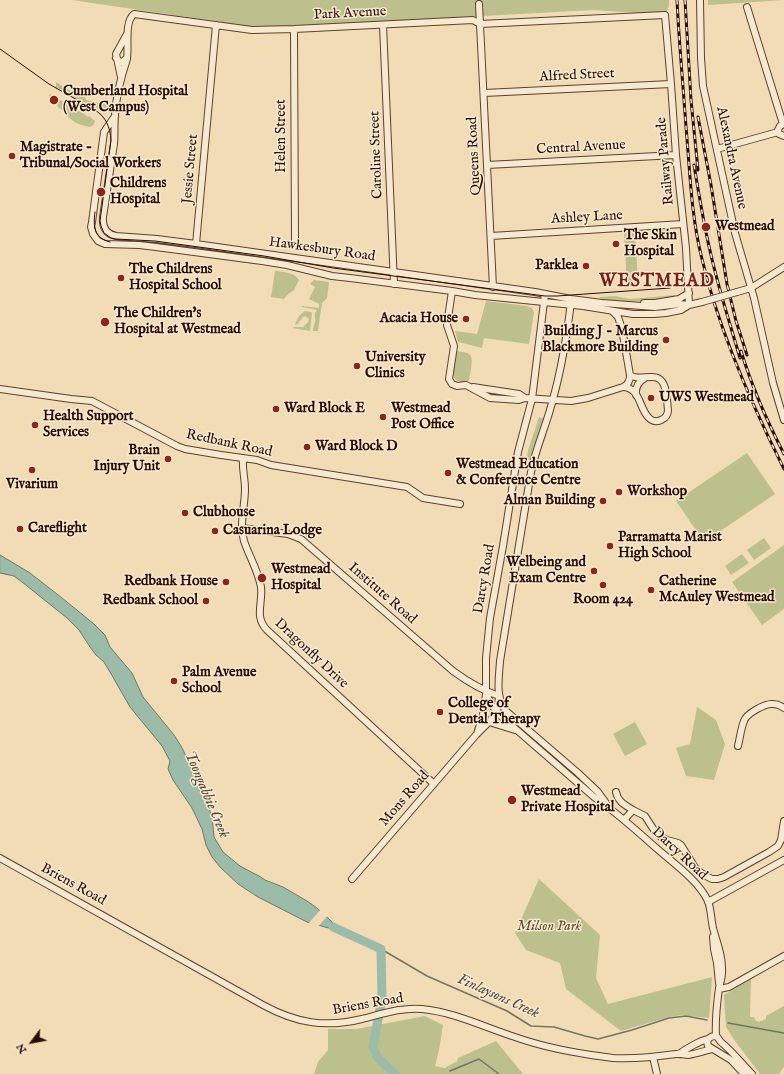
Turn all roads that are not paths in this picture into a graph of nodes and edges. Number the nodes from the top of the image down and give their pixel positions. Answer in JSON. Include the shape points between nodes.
{"nodes":[{"id":1,"x":700,"y":0,"type":"edge"},
{"id":2,"x":480,"y":4,"type":"dead end"},
{"id":3,"x":747,"y":7,"type":"dead end"},
{"id":4,"x":665,"y":15,"type":"joint"},
{"id":5,"x":480,"y":24,"type":"junction"},
{"id":6,"x":216,"y":25,"type":"junction"},
{"id":7,"x":383,"y":25,"type":"junction"},
{"id":8,"x":294,"y":29,"type":"junction"},
{"id":9,"x":128,"y":33,"type":"junction"},
{"id":10,"x":117,"y":55,"type":"junction"},
{"id":11,"x":127,"y":56,"type":"junction"},
{"id":12,"x":121,"y":77,"type":"junction"},
{"id":13,"x":671,"y":84,"type":"junction"},
{"id":14,"x":484,"y":93,"type":"junction"},
{"id":15,"x":115,"y":116,"type":"junction"},
{"id":16,"x":783,"y":124,"type":"edge"},
{"id":17,"x":778,"y":132,"type":"junction"},
{"id":18,"x":784,"y":136,"type":"edge"},
{"id":19,"x":717,"y":149,"type":"junction"},
{"id":20,"x":676,"y":155,"type":"junction"},
{"id":21,"x":487,"y":165,"type":"junction"},
{"id":22,"x":683,"y":224,"type":"junction"},
{"id":23,"x":491,"y":236,"type":"junction"},
{"id":24,"x":295,"y":242,"type":"dead end"},
{"id":25,"x":196,"y":244,"type":"junction"},
{"id":26,"x":784,"y":267,"type":"edge"},
{"id":27,"x":394,"y":272,"type":"junction"},
{"id":28,"x":394,"y":284,"type":"junction"},
{"id":29,"x":493,"y":287,"type":"junction"},
{"id":30,"x":751,"y":288,"type":"junction"},
{"id":31,"x":452,"y":291,"type":"junction"},
{"id":32,"x":689,"y":293,"type":"junction"},
{"id":33,"x":545,"y":294,"type":"junction"},
{"id":34,"x":544,"y":302,"type":"junction"},
{"id":35,"x":571,"y":302,"type":"junction"},
{"id":36,"x":621,"y":305,"type":"junction"},
{"id":37,"x":689,"y":305,"type":"junction"},
{"id":38,"x":612,"y":311,"type":"junction"},
{"id":39,"x":633,"y":314,"type":"junction"},
{"id":40,"x":622,"y":329,"type":"junction"},
{"id":41,"x":630,"y":375,"type":"junction"},
{"id":42,"x":646,"y":378,"type":"junction"},
{"id":43,"x":624,"y":387,"type":"junction"},
{"id":44,"x":0,"y":389,"type":"edge"},
{"id":45,"x":636,"y":395,"type":"junction"},
{"id":46,"x":529,"y":398,"type":"junction"},
{"id":47,"x":553,"y":400,"type":"junction"},
{"id":48,"x":784,"y":420,"type":"edge"},
{"id":49,"x":243,"y":458,"type":"junction"},
{"id":50,"x":460,"y":504,"type":"dead end"},
{"id":51,"x":242,"y":528,"type":"junction"},
{"id":52,"x":486,"y":692,"type":"junction"},
{"id":53,"x":499,"y":696,"type":"junction"},
{"id":54,"x":784,"y":708,"type":"edge"},
{"id":55,"x":497,"y":712,"type":"junction"},
{"id":56,"x":489,"y":722,"type":"junction"},
{"id":57,"x":519,"y":731,"type":"junction"},
{"id":58,"x":476,"y":735,"type":"junction"},
{"id":59,"x":543,"y":742,"type":"junction"},
{"id":60,"x":738,"y":746,"type":"dead end"},
{"id":61,"x":560,"y":766,"type":"junction"},
{"id":62,"x":434,"y":784,"type":"junction"},
{"id":63,"x":616,"y":792,"type":"dead end"},
{"id":64,"x":610,"y":808,"type":"junction"},
{"id":65,"x":633,"y":810,"type":"junction"},
{"id":66,"x":624,"y":820,"type":"junction"},
{"id":67,"x":784,"y":822,"type":"edge"},
{"id":68,"x":0,"y":858,"type":"edge"},
{"id":69,"x":784,"y":860,"type":"edge"},
{"id":70,"x":352,"y":879,"type":"dead end"},
{"id":71,"x":708,"y":902,"type":"junction"},
{"id":72,"x":784,"y":956,"type":"edge"},
{"id":73,"x":719,"y":989,"type":"junction"},
{"id":74,"x":716,"y":1036,"type":"junction"},
{"id":75,"x":708,"y":1039,"type":"junction"},
{"id":76,"x":720,"y":1041,"type":"junction"},
{"id":77,"x":713,"y":1049,"type":"junction"},
{"id":78,"x":679,"y":1054,"type":"junction"},
{"id":79,"x":653,"y":1057,"type":"junction"},
{"id":80,"x":657,"y":1074,"type":"edge"},
{"id":81,"x":744,"y":1074,"type":"edge"},
{"id":82,"x":752,"y":1074,"type":"edge"}],
"edges":[{"from":1,"to":19,"type":"street","name":"Alexandra Avenue","via":[[703,86]]},
{"from":2,"to":5,"type":"street","name":"Queens Road"},
{"from":3,"to":16,"type":"street"},
{"from":4,"to":5,"type":"street","name":"Park Avenue"},
{"from":4,"to":13,"type":"street","name":"Railway Parade"},
{"from":5,"to":7,"type":"street","name":"Park Avenue","via":[[473,20]]},
{"from":5,"to":14,"type":"street","name":"Queens Road"},
{"from":6,"to":8,"type":"street","name":"Park Avenue","via":[[252,30]]},
{"from":6,"to":9,"type":"street","name":"Park Avenue","via":[[137,13],[130,18]]},
{"from":6,"to":25,"type":"street","name":"Jessie Street"},
{"from":7,"to":8,"type":"street","name":"Park Avenue"},
{"from":7,"to":27,"type":"street","name":"Caroline Street"},
{"from":8,"to":24,"type":"street","name":"Helen Street"},
{"from":9,"to":10,"type":"street"},
{"from":9,"to":11,"type":"street"},
{"from":10,"to":11,"type":"street","via":[[120,61],[124,61]]},
{"from":10,"to":11,"type":"street","via":[[120,50],[124,50]]},
{"from":10,"to":12,"type":"street"},
{"from":11,"to":12,"type":"street"},
{"from":12,"to":15,"type":"street"},
{"from":13,"to":14,"type":"street","name":"Alfred Street"},
{"from":13,"to":20,"type":"street","name":"Railway Parade"},
{"from":14,"to":21,"type":"street","name":"Queens Road"},
{"from":15,"to":25,"type":"street","name":"Hawkesbury Road","via":[[103,223],[106,230],[114,236]]},
{"from":15,"to":28,"type":"street","name":"Hawkesbury Road","via":[[104,132],[92,217],[92,231],[98,240],[105,244],[163,247],[262,261],[332,276]]},
{"from":16,"to":17,"type":"street","via":[[778,128]]},
{"from":17,"to":18,"type":"street"},
{"from":17,"to":19,"type":"street"},
{"from":19,"to":30,"type":"street","name":"Alexandra Avenue","via":[[735,233]]},
{"from":20,"to":21,"type":"street","name":"Central Avenue"},
{"from":20,"to":22,"type":"street","name":"Railway Parade"},
{"from":21,"to":23,"type":"street","name":"Queens Road"},
{"from":22,"to":23,"type":"street","name":"Ashley Lane"},
{"from":22,"to":32,"type":"street","name":"Railway Parade"},
{"from":23,"to":29,"type":"street","name":"Queens Road"},
{"from":25,"to":27,"type":"street","name":"Hawkesbury Road"},
{"from":26,"to":30,"type":"street","name":"Hawkesbury Road"},
{"from":27,"to":28,"type":"street","name":"Caroline Street"},
{"from":27,"to":29,"type":"street","name":"Hawkesbury Road"},
{"from":28,"to":31,"type":"street","name":"Hawkesbury Road"},
{"from":29,"to":33,"type":"street","name":"Hawkesbury Road"},
{"from":30,"to":37,"type":"street","name":"Hawkesbury Road","bridge":true},
{"from":30,"to":48,"type":"street","name":"Alexandra Avenue"},
{"from":31,"to":34,"type":"street","name":"Hawkesbury Road"},
{"from":31,"to":46,"type":"street","via":[[447,325],[454,346],[450,379],[452,384],[466,385],[490,398]]},
{"from":32,"to":36,"type":"street","name":"Hawkesbury Road","via":[[679,299]]},
{"from":32,"to":37,"type":"street","name":"Railway Parade"},
{"from":33,"to":34,"type":"street"},
{"from":33,"to":35,"type":"street","name":"Hawkesbury Road"},
{"from":34,"to":35,"type":"street","name":"Hawkesbury Road"},
{"from":34,"to":46,"type":"street","name":"Darcy Road"},
{"from":35,"to":36,"type":"street","name":"Hawkesbury Road"},
{"from":35,"to":38,"type":"street","name":"Hawkesbury Road"},
{"from":35,"to":47,"type":"street","name":"Darcy Road","via":[[561,370]]},
{"from":36,"to":37,"type":"street","name":"Hawkesbury Road"},
{"from":37,"to":39,"type":"street","name":"Hawkesbury Road","via":[[666,313]]},
{"from":38,"to":39,"type":"street","name":"Hawkesbury Road"},
{"from":38,"to":40,"type":"street","via":[[618,317]]},
{"from":39,"to":40,"type":"street","via":[[626,318]]},
{"from":40,"to":41,"type":"street"},
{"from":41,"to":42,"type":"street"},
{"from":41,"to":43,"type":"street"},
{"from":42,"to":45,"type":"street","via":[[638,384]]},
{"from":42,"to":45,"type":"street","via":[[654,376],[663,383],[667,416],[656,421],[649,419]]},
{"from":43,"to":45,"type":"street","via":[[632,389]]},
{"from":43,"to":47,"type":"street","via":[[579,400]]},
{"from":44,"to":49,"type":"street","name":"Redbank Road","via":[[92,401],[177,446]]},
{"from":46,"to":47,"type":"street"},
{"from":46,"to":52,"type":"street","name":"Darcy Road","via":[[490,618]]},
{"from":47,"to":53,"type":"street","name":"Darcy Road","via":[[530,472],[501,655]]},
{"from":49,"to":50,"type":"street","name":"Redbank Road","via":[[270,465],[407,487],[423,498]]},
{"from":49,"to":51,"type":"street","name":"Dragonfly Drive","via":[[245,491]]},
{"from":51,"to":52,"type":"street","name":"Institute Road","via":[[288,534],[301,539],[453,671]]},
{"from":51,"to":62,"type":"street","name":"Dragonfly Drive","via":[[244,541],[261,586],[260,619],[263,626]]},
{"from":52,"to":53,"type":"street","name":"Institute Road"},
{"from":52,"to":55,"type":"street","name":"Darcy Road"},
{"from":52,"to":58,"type":"street","name":"Mons Road","via":[[484,711]]},
{"from":53,"to":55,"type":"street"},
{"from":53,"to":59,"type":"street","name":"Darcy Road","via":[[506,711]]},
{"from":54,"to":60,"type":"street","via":[[768,704],[748,715],[743,721]]},
{"from":55,"to":56,"type":"street","name":"Mons Road"},
{"from":55,"to":57,"type":"street","name":"Darcy Road"},
{"from":56,"to":57,"type":"street"},
{"from":56,"to":58,"type":"street","name":"Mons Road"},
{"from":57,"to":61,"type":"street","name":"Darcy Road"},
{"from":58,"to":62,"type":"street","name":"Mons Road"},
{"from":59,"to":61,"type":"street","via":[[546,750]]},
{"from":59,"to":64,"type":"street","name":"Darcy Road","via":[[598,792]]},
{"from":61,"to":64,"type":"street","name":"Darcy Road"},
{"from":62,"to":70,"type":"street","name":"Mons Road"},
{"from":63,"to":65,"type":"street","via":[[618,799]]},
{"from":64,"to":66,"type":"street","name":"Darcy Road"},
{"from":65,"to":66,"type":"street"},
{"from":65,"to":67,"type":"street","via":[[645,816],[661,837],[682,845],[696,868],[718,879],[776,848],[780,844]]},
{"from":66,"to":71,"type":"street","name":"Darcy Road","via":[[686,875]]},
{"from":68,"to":79,"type":"street","name":"Briens Road","via":[[271,1010],[290,1018],[332,1024],[398,1010],[420,1009],[444,1012],[555,1049],[612,1058]]},
{"from":69,"to":71,"type":"street"},
{"from":71,"to":73,"type":"street","name":"Darcy Road","via":[[722,965]]},
{"from":72,"to":73,"type":"street","via":[[729,987]]},
{"from":73,"to":74,"type":"street","name":"Darcy Road"},
{"from":74,"to":75,"type":"street"},
{"from":74,"to":76,"type":"street"},
{"from":75,"to":77,"type":"street","via":[[708,1044]]},
{"from":75,"to":78,"type":"street","name":"Briens Road"},
{"from":76,"to":77,"type":"street","via":[[718,1048]]},
{"from":76,"to":82,"type":"street"},
{"from":77,"to":78,"type":"street","name":"Briens Road"},
{"from":77,"to":81,"type":"street","via":[[731,1060]]},
{"from":78,"to":79,"type":"street","name":"Briens Road"},
{"from":79,"to":80,"type":"street"}]}
